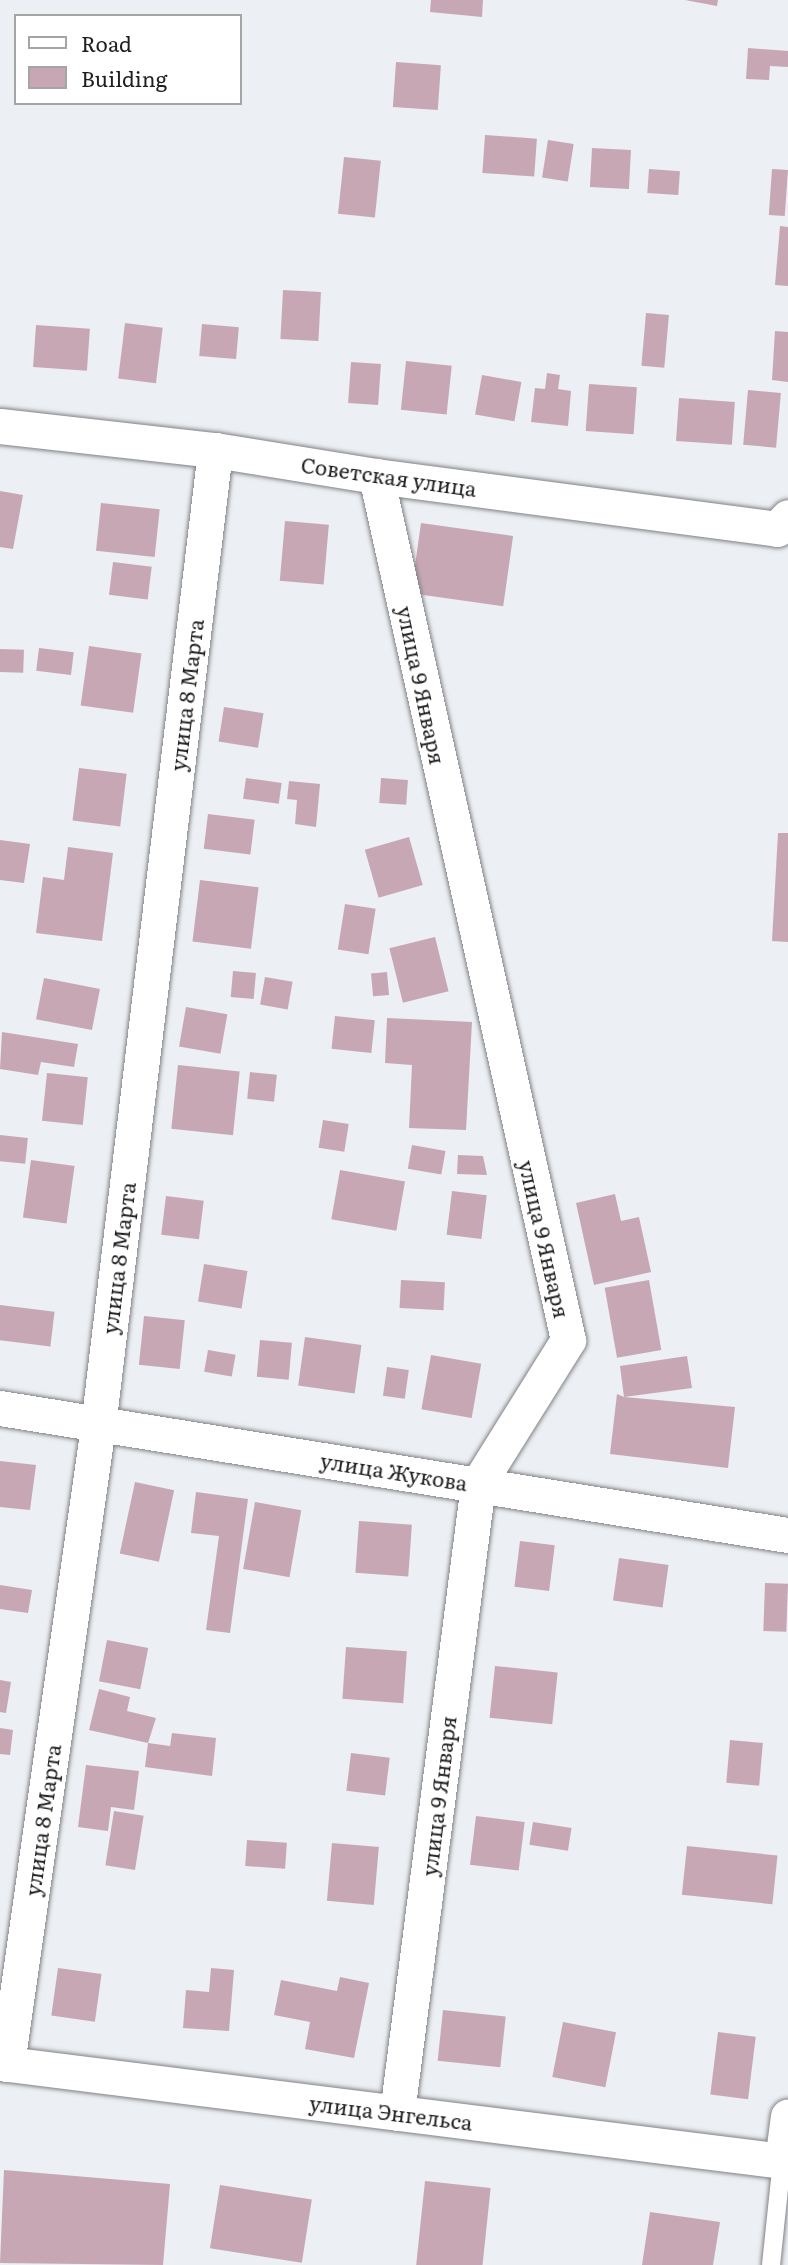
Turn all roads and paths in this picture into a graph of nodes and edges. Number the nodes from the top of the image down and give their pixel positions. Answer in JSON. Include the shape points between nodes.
{"nodes":[{"id":1,"x":0,"y":426,"type":"edge"},
{"id":2,"x":215,"y":450,"type":"junction"},
{"id":3,"x":376,"y":476,"type":"junction"},
{"id":4,"x":783,"y":523,"type":"edge"},
{"id":5,"x":0,"y":1408,"type":"edge"},
{"id":6,"x":98,"y":1426,"type":"junction"},
{"id":7,"x":478,"y":1483,"type":"junction"},
{"id":8,"x":788,"y":1535,"type":"edge"},
{"id":9,"x":4,"y":2064,"type":"edge"},
{"id":10,"x":397,"y":2112,"type":"junction"},
{"id":11,"x":788,"y":2116,"type":"edge"},
{"id":12,"x":782,"y":2161,"type":"junction"},
{"id":13,"x":771,"y":2265,"type":"edge"}],
"edges":[{"from":1,"to":2,"type":"street","name":"Советская улица"},
{"from":2,"to":3,"type":"street","name":"Советская улица"},
{"from":2,"to":6,"type":"street","name":"улица 8 Марта"},
{"from":3,"to":4,"type":"street","name":"Советская улица"},
{"from":3,"to":7,"type":"street","name":"улица 9 Января","via":[[568,1340]]},
{"from":5,"to":6,"type":"street","name":"улица Жукова"},
{"from":6,"to":7,"type":"street","name":"улица Жукова"},
{"from":6,"to":9,"type":"street","name":"улица 8 Марта"},
{"from":7,"to":8,"type":"street","name":"улица Жукова"},
{"from":7,"to":10,"type":"street","name":"улица 9 Января"},
{"from":9,"to":10,"type":"street","name":"улица Энгельса"},
{"from":10,"to":12,"type":"street","name":"улица Энгельса"},
{"from":11,"to":12,"type":"street"},
{"from":12,"to":13,"type":"lane"}]}
